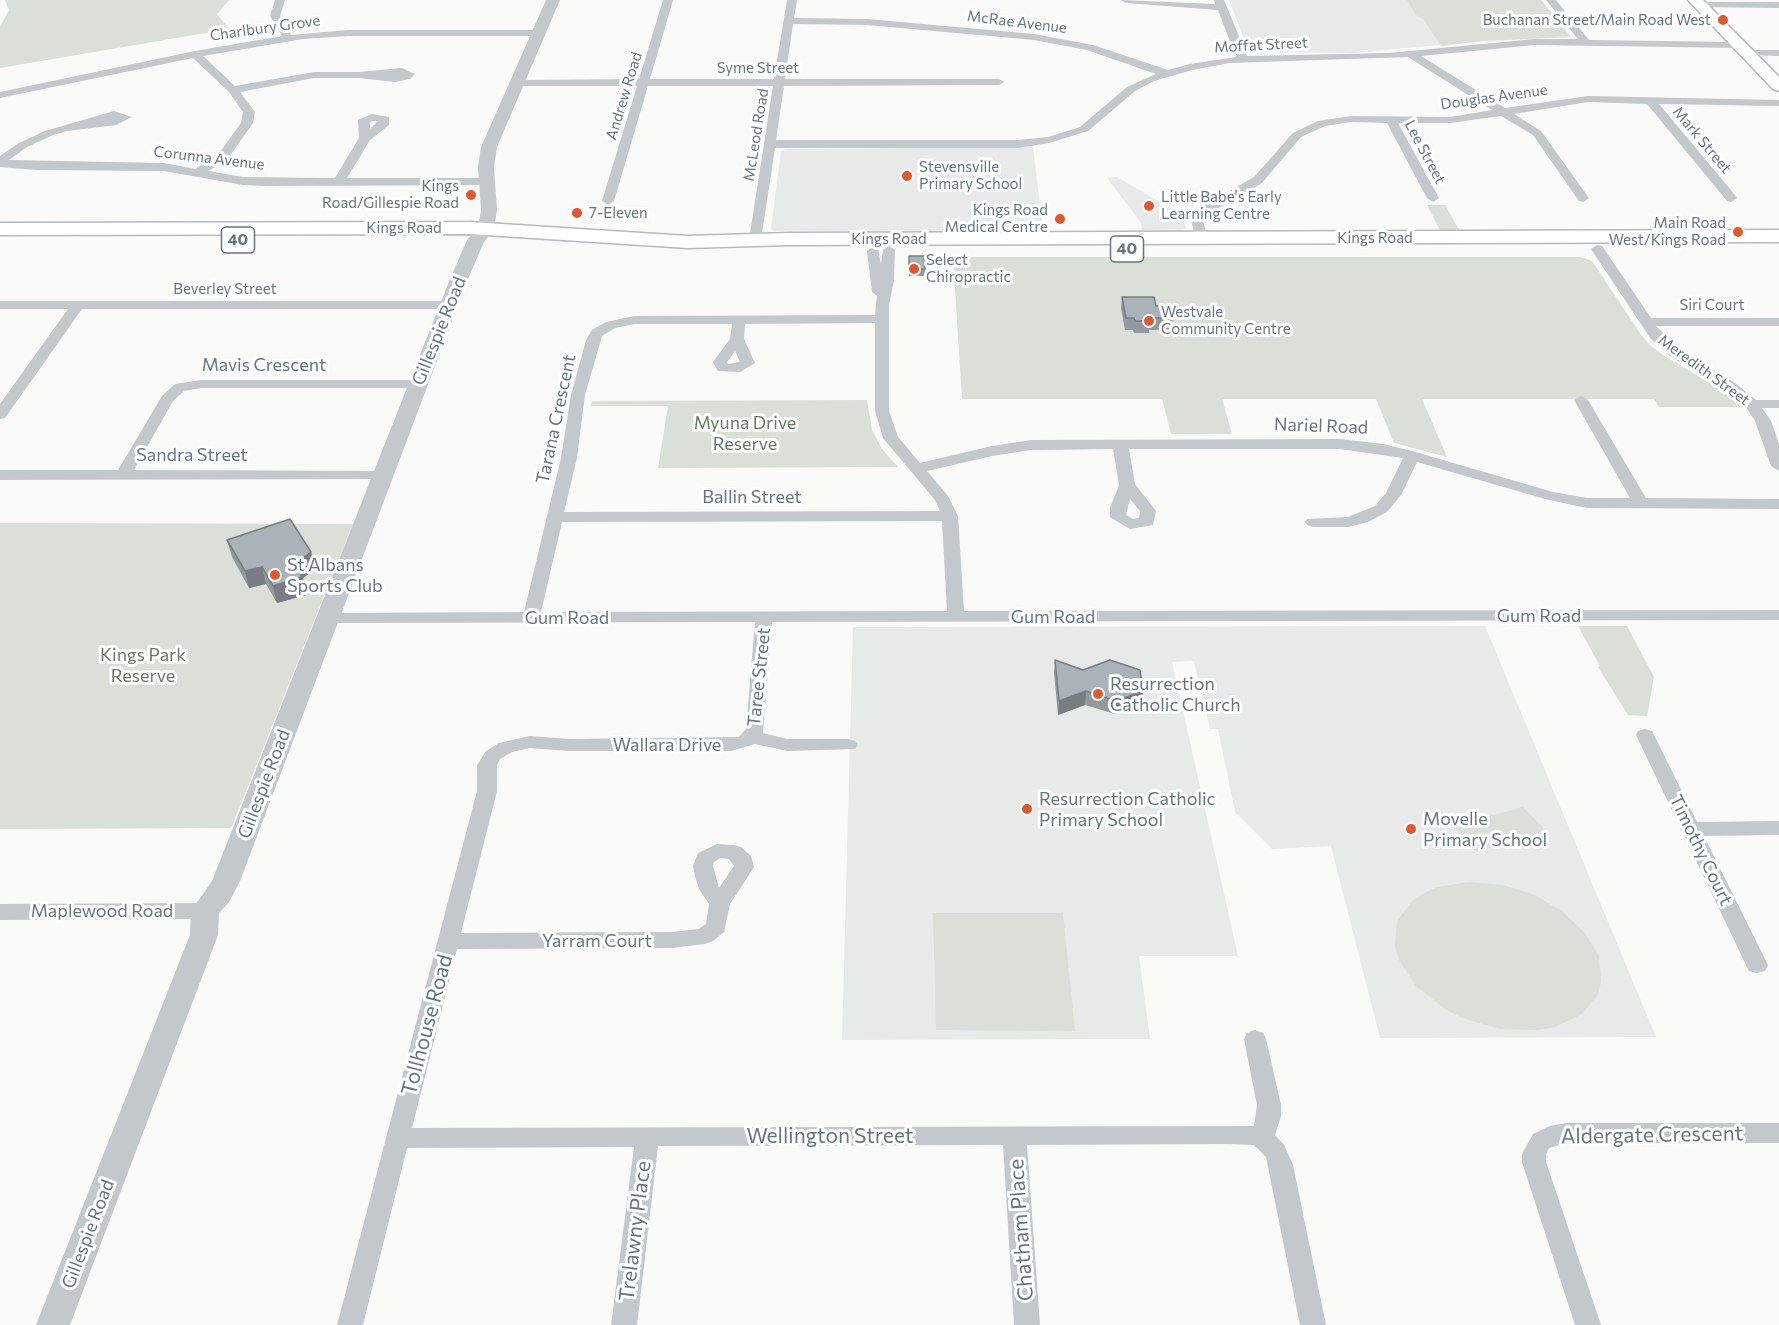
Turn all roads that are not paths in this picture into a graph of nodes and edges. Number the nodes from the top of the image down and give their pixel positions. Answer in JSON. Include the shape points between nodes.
{"nodes":[{"id":1,"x":280,"y":0,"type":"edge"},
{"id":2,"x":553,"y":0,"type":"edge"},
{"id":3,"x":668,"y":0,"type":"edge"},
{"id":4,"x":792,"y":0,"type":"edge"},
{"id":5,"x":1125,"y":0,"type":"edge"},
{"id":6,"x":1551,"y":0,"type":"edge"},
{"id":7,"x":1221,"y":3,"type":"edge"},
{"id":8,"x":1697,"y":3,"type":"edge"},
{"id":9,"x":1779,"y":5,"type":"edge"},
{"id":10,"x":789,"y":21,"type":"junction"},
{"id":11,"x":539,"y":33,"type":"junction"},
{"id":12,"x":288,"y":38,"type":"junction"},
{"id":13,"x":1586,"y":42,"type":"junction"},
{"id":14,"x":1743,"y":49,"type":"junction"},
{"id":15,"x":1779,"y":53,"type":"edge"},
{"id":16,"x":195,"y":54,"type":"junction"},
{"id":17,"x":1410,"y":54,"type":"junction"},
{"id":18,"x":1243,"y":58,"type":"junction"},
{"id":19,"x":1165,"y":73,"type":"junction"},
{"id":20,"x":359,"y":75,"type":"dead end"},
{"id":21,"x":779,"y":82,"type":"junction"},
{"id":22,"x":999,"y":82,"type":"dead end"},
{"id":23,"x":518,"y":83,"type":"junction"},
{"id":24,"x":644,"y":83,"type":"junction"},
{"id":25,"x":1779,"y":86,"type":"edge"},
{"id":26,"x":233,"y":90,"type":"junction"},
{"id":27,"x":0,"y":95,"type":"edge"},
{"id":28,"x":1650,"y":100,"type":"junction"},
{"id":29,"x":1779,"y":103,"type":"edge"},
{"id":30,"x":1503,"y":112,"type":"junction"},
{"id":31,"x":1391,"y":120,"type":"junction"},
{"id":32,"x":67,"y":128,"type":"dead end"},
{"id":33,"x":364,"y":138,"type":"dead end"},
{"id":34,"x":770,"y":144,"type":"junction"},
{"id":35,"x":0,"y":162,"type":"edge"},
{"id":36,"x":198,"y":172,"type":"junction"},
{"id":37,"x":339,"y":182,"type":"junction"},
{"id":38,"x":485,"y":182,"type":"junction"},
{"id":39,"x":1433,"y":198,"type":"dead end"},
{"id":40,"x":1582,"y":198,"type":"dead end"},
{"id":41,"x":1731,"y":198,"type":"dead end"},
{"id":42,"x":608,"y":201,"type":"dead end"},
{"id":43,"x":0,"y":229,"type":"edge"},
{"id":44,"x":477,"y":232,"type":"junction"},
{"id":45,"x":1779,"y":236,"type":"edge"},
{"id":46,"x":0,"y":240,"type":"edge"},
{"id":47,"x":755,"y":240,"type":"junction"},
{"id":48,"x":1593,"y":243,"type":"junction"},
{"id":49,"x":1204,"y":244,"type":"junction"},
{"id":50,"x":880,"y":246,"type":"junction"},
{"id":51,"x":1779,"y":249,"type":"edge"},
{"id":52,"x":0,"y":305,"type":"edge"},
{"id":53,"x":78,"y":305,"type":"junction"},
{"id":54,"x":449,"y":305,"type":"junction"},
{"id":55,"x":882,"y":312,"type":"junction"},
{"id":56,"x":739,"y":319,"type":"junction"},
{"id":57,"x":1646,"y":322,"type":"junction"},
{"id":58,"x":1779,"y":322,"type":"edge"},
{"id":59,"x":737,"y":339,"type":"dead end"},
{"id":60,"x":418,"y":384,"type":"junction"},
{"id":61,"x":1581,"y":400,"type":"dead end"},
{"id":62,"x":1752,"y":404,"type":"junction"},
{"id":63,"x":1779,"y":404,"type":"edge"},
{"id":64,"x":0,"y":415,"type":"edge"},
{"id":65,"x":1120,"y":443,"type":"junction"},
{"id":66,"x":1412,"y":456,"type":"junction"},
{"id":67,"x":1779,"y":466,"type":"edge"},
{"id":68,"x":916,"y":469,"type":"junction"},
{"id":69,"x":124,"y":474,"type":"junction"},
{"id":70,"x":383,"y":474,"type":"junction"},
{"id":71,"x":0,"y":475,"type":"edge"},
{"id":72,"x":1127,"y":485,"type":"dead end"},
{"id":73,"x":1779,"y":504,"type":"edge"},
{"id":74,"x":1641,"y":505,"type":"junction"},
{"id":75,"x":950,"y":516,"type":"junction"},
{"id":76,"x":554,"y":517,"type":"junction"},
{"id":77,"x":1312,"y":522,"type":"dead end"},
{"id":78,"x":1779,"y":615,"type":"edge"},
{"id":79,"x":764,"y":617,"type":"junction"},
{"id":80,"x":956,"y":617,"type":"junction"},
{"id":81,"x":328,"y":618,"type":"junction"},
{"id":82,"x":531,"y":618,"type":"junction"},
{"id":83,"x":1645,"y":735,"type":"dead end"},
{"id":84,"x":752,"y":737,"type":"junction"},
{"id":85,"x":520,"y":742,"type":"joint"},
{"id":86,"x":848,"y":745,"type":"dead end"},
{"id":87,"x":1779,"y":828,"type":"edge"},
{"id":88,"x":1690,"y":829,"type":"junction"},
{"id":89,"x":720,"y":903,"type":"dead end"},
{"id":90,"x":205,"y":911,"type":"junction"},
{"id":91,"x":0,"y":912,"type":"edge"},
{"id":92,"x":449,"y":941,"type":"junction"},
{"id":93,"x":1758,"y":965,"type":"dead end"},
{"id":94,"x":1255,"y":1039,"type":"dead end"},
{"id":95,"x":1779,"y":1133,"type":"edge"},
{"id":96,"x":1014,"y":1135,"type":"junction"},
{"id":97,"x":647,"y":1137,"type":"junction"},
{"id":98,"x":397,"y":1138,"type":"junction"},
{"id":99,"x":1262,"y":1138,"type":"junction"},
{"id":100,"x":53,"y":1325,"type":"edge"},
{"id":101,"x":350,"y":1325,"type":"edge"},
{"id":102,"x":624,"y":1325,"type":"edge"},
{"id":103,"x":1027,"y":1325,"type":"edge"},
{"id":104,"x":1313,"y":1325,"type":"edge"},
{"id":105,"x":1588,"y":1325,"type":"edge"}],
"edges":[{"from":1,"to":12,"type":"street","via":[[275,16]]},
{"from":2,"to":11,"type":"street","name":"Gillespie Road"},
{"from":3,"to":24,"type":"street","name":"Andrew Road"},
{"from":4,"to":10,"type":"street","name":"McLeod Road"},
{"from":5,"to":7,"type":"street"},
{"from":6,"to":13,"type":"street"},
{"from":7,"to":18,"type":"street"},
{"from":8,"to":9,"type":"street"},
{"from":8,"to":14,"type":"main road"},
{"from":10,"to":19,"type":"street","name":"McRae Avenue","via":[[856,21],[1034,37],[1089,47]]},
{"from":10,"to":21,"type":"street","name":"McLeod Road"},
{"from":11,"to":12,"type":"street","name":"Charlbury Grove","via":[[348,33]]},
{"from":11,"to":23,"type":"street","name":"Gillespie Road"},
{"from":12,"to":16,"type":"street","name":"Charlbury Grove"},
{"from":13,"to":14,"type":"street","name":"Moffat Street"},
{"from":13,"to":17,"type":"street","name":"Moffat Street","via":[[1514,43]]},
{"from":14,"to":15,"type":"street","name":"Moffat Street"},
{"from":14,"to":25,"type":"main road"},
{"from":16,"to":26,"type":"street"},
{"from":16,"to":27,"type":"street","name":"Charlbury Grove"},
{"from":17,"to":18,"type":"street","name":"Moffat Street"},
{"from":17,"to":30,"type":"street"},
{"from":18,"to":19,"type":"street","name":"Moffat Street"},
{"from":19,"to":34,"type":"street","name":"Moffat Street","via":[[1131,89],[1084,129],[1049,140],[1010,144]]},
{"from":20,"to":26,"type":"street","via":[[301,76]]},
{"from":21,"to":22,"type":"street","name":"Syme Street"},
{"from":21,"to":24,"type":"street","name":"Syme Street"},
{"from":21,"to":34,"type":"street","name":"McLeod Road"},
{"from":23,"to":24,"type":"street","name":"Syme Street"},
{"from":23,"to":38,"type":"street","name":"Gillespie Road","via":[[493,136]]},
{"from":24,"to":42,"type":"street","name":"Andrew Road"},
{"from":26,"to":36,"type":"street","via":[[247,107],[247,123],[218,162]]},
{"from":28,"to":29,"type":"street","name":"Douglas Avenue"},
{"from":28,"to":30,"type":"street","name":"Douglas Avenue","via":[[1578,100]]},
{"from":28,"to":41,"type":"street","name":"Mark Street"},
{"from":30,"to":31,"type":"street","name":"Douglas Avenue","via":[[1439,121]]},
{"from":30,"to":40,"type":"street","via":[[1541,137]]},
{"from":31,"to":39,"type":"street","name":"Lee Street"},
{"from":31,"to":49,"type":"street","name":"Douglas Avenue","via":[[1331,121],[1301,132],[1258,180],[1199,214],[1197,221]]},
{"from":32,"to":35,"type":"street","via":[[37,137]]},
{"from":33,"to":37,"type":"street"},
{"from":34,"to":47,"type":"street","name":"McLeod Road"},
{"from":35,"to":36,"type":"street","name":"Corunna Avenue","via":[[164,167]]},
{"from":36,"to":37,"type":"street","name":"Corunna Avenue","via":[[243,181]]},
{"from":37,"to":38,"type":"street","name":"Corunna Avenue"},
{"from":38,"to":44,"type":"street","name":"Gillespie Road","via":[[489,210]]},
{"from":43,"to":44,"type":"main road","name":"Kings Road","number":"40"},
{"from":44,"to":46,"type":"main road","name":"Kings Road","number":"40"},
{"from":44,"to":47,"type":"main road","name":"Kings Road","number":"40","via":[[657,241]]},
{"from":44,"to":50,"type":"main road","name":"Kings Road","number":"40","via":[[643,249]]},
{"from":44,"to":54,"type":"street","name":"Gillespie Road"},
{"from":45,"to":48,"type":"main road","name":"Kings Road","number":"40"},
{"from":47,"to":50,"type":"main road","name":"Kings Road","number":"40"},
{"from":48,"to":49,"type":"main road","name":"Kings Road","number":"40"},
{"from":48,"to":51,"type":"main road","name":"Kings Road","number":"40"},
{"from":48,"to":57,"type":"street","name":"Meredith Street"},
{"from":49,"to":50,"type":"main road","name":"Kings Road","number":"40"},
{"from":50,"to":55,"type":"street"},
{"from":52,"to":53,"type":"street","name":"Beverley Street"},
{"from":53,"to":54,"type":"street","name":"Beverley Street"},
{"from":53,"to":64,"type":"street"},
{"from":54,"to":60,"type":"street","name":"Gillespie Road"},
{"from":55,"to":56,"type":"street","name":"Tarana Crescent"},
{"from":55,"to":68,"type":"street","via":[[884,421],[891,438]]},
{"from":56,"to":59,"type":"street"},
{"from":56,"to":76,"type":"street","name":"Tarana Crescent","via":[[634,320],[597,333],[578,395],[569,458]]},
{"from":57,"to":58,"type":"street","name":"Siri Court"},
{"from":57,"to":62,"type":"street","name":"Meredith Street","via":[[1670,349]]},
{"from":60,"to":69,"type":"street","name":"Mavis Crescent","via":[[180,387],[167,399]]},
{"from":60,"to":70,"type":"street","name":"Gillespie Road"},
{"from":61,"to":74,"type":"street"},
{"from":62,"to":63,"type":"street"},
{"from":62,"to":67,"type":"street","name":"Meredith Street","via":[[1763,421]]},
{"from":65,"to":66,"type":"street","name":"Nariel Road","via":[[1340,444]]},
{"from":65,"to":68,"type":"street","name":"Nariel Road","via":[[1022,446]]},
{"from":65,"to":72,"type":"street"},
{"from":66,"to":74,"type":"street","name":"Nariel Road","via":[[1551,496],[1587,503]]},
{"from":66,"to":77,"type":"street","via":[[1393,495],[1381,509],[1348,522]]},
{"from":68,"to":75,"type":"street","via":[[942,499]]},
{"from":69,"to":70,"type":"street","name":"Sandra Street"},
{"from":69,"to":71,"type":"street","name":"Sandra Street"},
{"from":70,"to":81,"type":"street","name":"Gillespie Road"},
{"from":73,"to":74,"type":"street","name":"Nariel Road"},
{"from":75,"to":76,"type":"street","name":"Ballin Street"},
{"from":75,"to":80,"type":"street"},
{"from":76,"to":82,"type":"street","name":"Tarana Crescent"},
{"from":78,"to":80,"type":"street","name":"Gum Road"},
{"from":79,"to":80,"type":"street","name":"Gum Road"},
{"from":79,"to":82,"type":"street","name":"Gum Road"},
{"from":79,"to":84,"type":"street","name":"Taree Street"},
{"from":81,"to":82,"type":"street","name":"Gum Road"},
{"from":81,"to":90,"type":"street","name":"Gillespie Road","via":[[226,881]]},
{"from":83,"to":88,"type":"street","name":"Timothy Court"},
{"from":84,"to":85,"type":"street","name":"Wallara Drive","via":[[731,745]]},
{"from":84,"to":86,"type":"street","name":"Wallara Drive","via":[[787,745]]},
{"from":85,"to":92,"type":"street","name":"Tollhouse Road","via":[[499,750],[489,761],[487,791]]},
{"from":87,"to":88,"type":"street"},
{"from":88,"to":93,"type":"street","name":"Timothy Court"},
{"from":89,"to":92,"type":"street","name":"Yarram Court","via":[[716,927],[693,939]]},
{"from":90,"to":91,"type":"street","name":"Maplewood Road"},
{"from":90,"to":100,"type":"street","name":"Gillespie Road","via":[[204,935]]},
{"from":92,"to":98,"type":"street","name":"Tollhouse Road"},
{"from":94,"to":99,"type":"street","via":[[1269,1105]]},
{"from":95,"to":105,"type":"street","name":"Aldergate Crescent","via":[[1566,1134],[1541,1141],[1533,1154],[1534,1162]]},
{"from":96,"to":97,"type":"street","name":"Wellington Street"},
{"from":96,"to":99,"type":"street","name":"Wellington Street","via":[[1241,1134]]},
{"from":96,"to":103,"type":"street","name":"Chatham Place"},
{"from":97,"to":98,"type":"street","name":"Wellington Street"},
{"from":97,"to":102,"type":"street","name":"Trelawny Place"},
{"from":98,"to":101,"type":"street","name":"Tollhouse Road"},
{"from":99,"to":104,"type":"street","via":[[1276,1152],[1281,1165]]}]}
